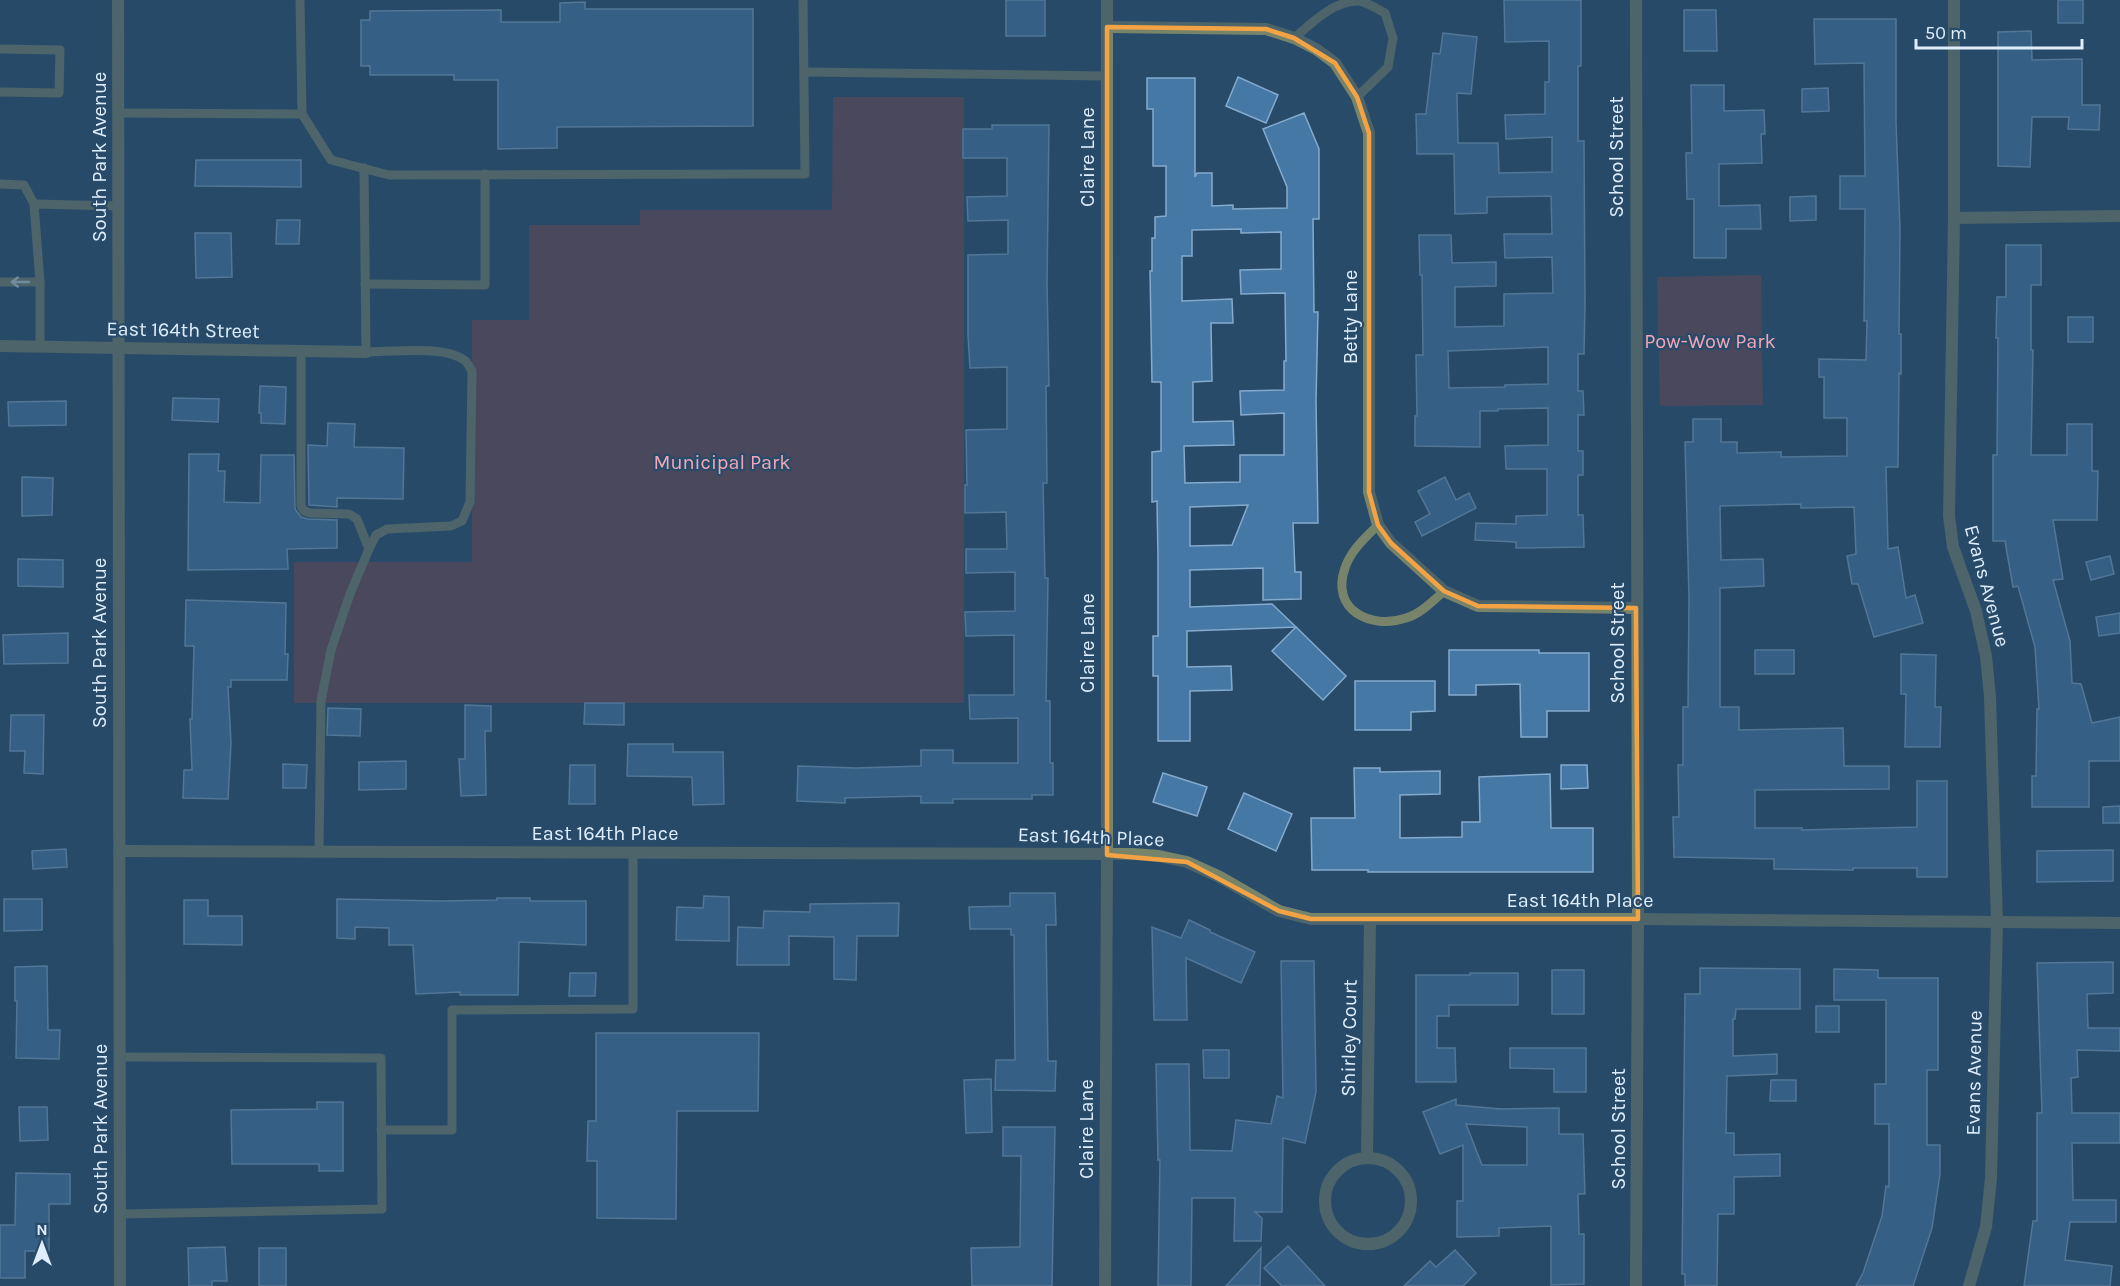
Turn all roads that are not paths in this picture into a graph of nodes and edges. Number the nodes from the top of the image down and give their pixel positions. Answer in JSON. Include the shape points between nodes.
{"nodes":[{"id":1,"x":118,"y":0,"type":"edge"},
{"id":2,"x":300,"y":0,"type":"edge"},
{"id":3,"x":803,"y":0,"type":"edge"},
{"id":4,"x":1107,"y":0,"type":"edge"},
{"id":5,"x":1636,"y":0,"type":"edge"},
{"id":6,"x":1954,"y":0,"type":"edge"},
{"id":7,"x":1107,"y":27,"type":"junction"},
{"id":8,"x":1294,"y":38,"type":"junction"},
{"id":9,"x":0,"y":49,"type":"edge"},
{"id":10,"x":804,"y":72,"type":"junction"},
{"id":11,"x":1106,"y":76,"type":"junction"},
{"id":12,"x":0,"y":92,"type":"edge"},
{"id":13,"x":1357,"y":97,"type":"junction"},
{"id":14,"x":118,"y":113,"type":"junction"},
{"id":15,"x":302,"y":114,"type":"junction"},
{"id":16,"x":364,"y":168,"type":"junction"},
{"id":17,"x":485,"y":174,"type":"junction"},
{"id":18,"x":0,"y":184,"type":"edge"},
{"id":19,"x":34,"y":204,"type":"junction"},
{"id":20,"x":118,"y":206,"type":"junction"},
{"id":21,"x":2120,"y":216,"type":"edge"},
{"id":22,"x":1954,"y":218,"type":"junction"},
{"id":23,"x":0,"y":282,"type":"edge"},
{"id":24,"x":40,"y":282,"type":"junction"},
{"id":25,"x":365,"y":284,"type":"junction"},
{"id":26,"x":0,"y":346,"type":"edge"},
{"id":27,"x":40,"y":347,"type":"junction"},
{"id":28,"x":118,"y":348,"type":"junction"},
{"id":29,"x":301,"y":351,"type":"junction"},
{"id":30,"x":366,"y":352,"type":"junction"},
{"id":31,"x":1378,"y":525,"type":"junction"},
{"id":32,"x":369,"y":549,"type":"junction"},
{"id":33,"x":1444,"y":591,"type":"junction"},
{"id":34,"x":1636,"y":608,"type":"junction"},
{"id":35,"x":119,"y":851,"type":"junction"},
{"id":36,"x":319,"y":852,"type":"junction"},
{"id":37,"x":633,"y":853,"type":"junction"},
{"id":38,"x":1107,"y":855,"type":"junction"},
{"id":39,"x":1638,"y":919,"type":"junction"},
{"id":40,"x":1370,"y":920,"type":"junction"},
{"id":41,"x":1997,"y":922,"type":"junction"},
{"id":42,"x":2120,"y":924,"type":"edge"},
{"id":43,"x":119,"y":1057,"type":"junction"},
{"id":44,"x":381,"y":1130,"type":"junction"},
{"id":45,"x":1367,"y":1157,"type":"junction"},
{"id":46,"x":120,"y":1214,"type":"junction"},
{"id":47,"x":120,"y":1286,"type":"edge"},
{"id":48,"x":1105,"y":1286,"type":"edge"},
{"id":49,"x":1636,"y":1286,"type":"edge"},
{"id":50,"x":1969,"y":1286,"type":"edge"}],
"edges":[{"from":1,"to":14,"type":"street","name":"South Park Avenue"},
{"from":2,"to":15,"type":"lane"},
{"from":3,"to":10,"type":"lane"},
{"from":4,"to":7,"type":"street","name":"Claire Lane"},
{"from":5,"to":34,"type":"street","name":"School Street"},
{"from":6,"to":22,"type":"street","name":"Evans Avenue"},
{"from":7,"to":8,"type":"street","name":"Betty Lane","via":[[1266,29]]},
{"from":7,"to":11,"type":"street","name":"Claire Lane"},
{"from":8,"to":13,"type":"street","name":"Betty Lane","via":[[1335,63]]},
{"from":8,"to":13,"type":"lane","via":[[1333,6],[1345,2],[1359,0],[1385,13],[1393,38],[1388,68]]},
{"from":9,"to":12,"type":"lane","via":[[60,50],[59,93]]},
{"from":10,"to":11,"type":"lane"},
{"from":10,"to":17,"type":"lane","via":[[805,174]]},
{"from":11,"to":38,"type":"street","name":"Claire Lane"},
{"from":13,"to":31,"type":"street","name":"Betty Lane","via":[[1370,141],[1369,492]]},
{"from":14,"to":15,"type":"lane"},
{"from":14,"to":20,"type":"street","name":"South Park Avenue"},
{"from":15,"to":16,"type":"lane","via":[[331,160]]},
{"from":16,"to":17,"type":"lane","via":[[389,175]]},
{"from":16,"to":25,"type":"lane"},
{"from":17,"to":25,"type":"lane","via":[[485,285]]},
{"from":18,"to":19,"type":"lane","via":[[24,185]]},
{"from":19,"to":20,"type":"lane"},
{"from":19,"to":24,"type":"lane"},
{"from":20,"to":28,"type":"street","name":"South Park Avenue"},
{"from":21,"to":22,"type":"street"},
{"from":22,"to":41,"type":"street","name":"Evans Avenue","via":[[1949,516],[1953,547],[1976,611],[1986,656]]},
{"from":24,"to":23,"type":"lane","one_way":true},
{"from":24,"to":27,"type":"lane"},
{"from":25,"to":30,"type":"lane"},
{"from":26,"to":27,"type":"street","name":"East 164th Street"},
{"from":27,"to":28,"type":"street","name":"East 164th Street"},
{"from":28,"to":29,"type":"street","name":"East 164th Street"},
{"from":28,"to":35,"type":"street","name":"South Park Avenue"},
{"from":29,"to":30,"type":"street","name":"East 164th Street"},
{"from":29,"to":32,"type":"lane","via":[[301,506],[310,513],[342,513],[357,519]]},
{"from":30,"to":32,"type":"lane","via":[[455,355],[466,361],[472,371],[470,502],[462,521],[451,526],[387,529],[376,535]]},
{"from":31,"to":33,"type":"street","name":"Betty Lane","via":[[1391,543]]},
{"from":31,"to":33,"type":"lane","via":[[1355,548],[1345,568],[1341,582],[1349,607],[1361,617],[1389,622],[1408,618]]},
{"from":32,"to":36,"type":"lane","via":[[330,650],[324,682]]},
{"from":33,"to":34,"type":"street","name":"Betty Lane","via":[[1478,606]]},
{"from":34,"to":39,"type":"street","name":"School Street"},
{"from":35,"to":36,"type":"street","name":"East 164th Place"},
{"from":35,"to":43,"type":"street","name":"South Park Avenue"},
{"from":36,"to":37,"type":"street","name":"East 164th Place"},
{"from":37,"to":38,"type":"street","name":"East 164th Place"},
{"from":37,"to":44,"type":"lane","via":[[633,1009],[452,1010],[452,1130]]},
{"from":38,"to":40,"type":"street","name":"East 164th Place","via":[[1160,856],[1187,862],[1288,915]]},
{"from":38,"to":48,"type":"street","name":"Claire Lane"},
{"from":39,"to":40,"type":"street","name":"East 164th Place"},
{"from":39,"to":41,"type":"street","name":"East 164th Place"},
{"from":39,"to":49,"type":"street","name":"School Street"},
{"from":40,"to":45,"type":"street","name":"Shirley Court"},
{"from":41,"to":42,"type":"street","name":"East 164th Place"},
{"from":41,"to":50,"type":"street","name":"Evans Avenue","via":[[1991,1178],[1986,1227]]},
{"from":43,"to":44,"type":"lane","via":[[381,1058]]},
{"from":43,"to":46,"type":"street","name":"South Park Avenue"},
{"from":44,"to":46,"type":"lane","via":[[382,1209]]},
{"from":45,"to":45,"type":"street","via":[[1340,1168],[1330,1180],[1325,1208],[1340,1234],[1353,1242],[1368,1244],[1394,1236],[1404,1227],[1412,1201],[1410,1187],[1393,1165]]},
{"from":46,"to":47,"type":"street","name":"South Park Avenue"}]}
